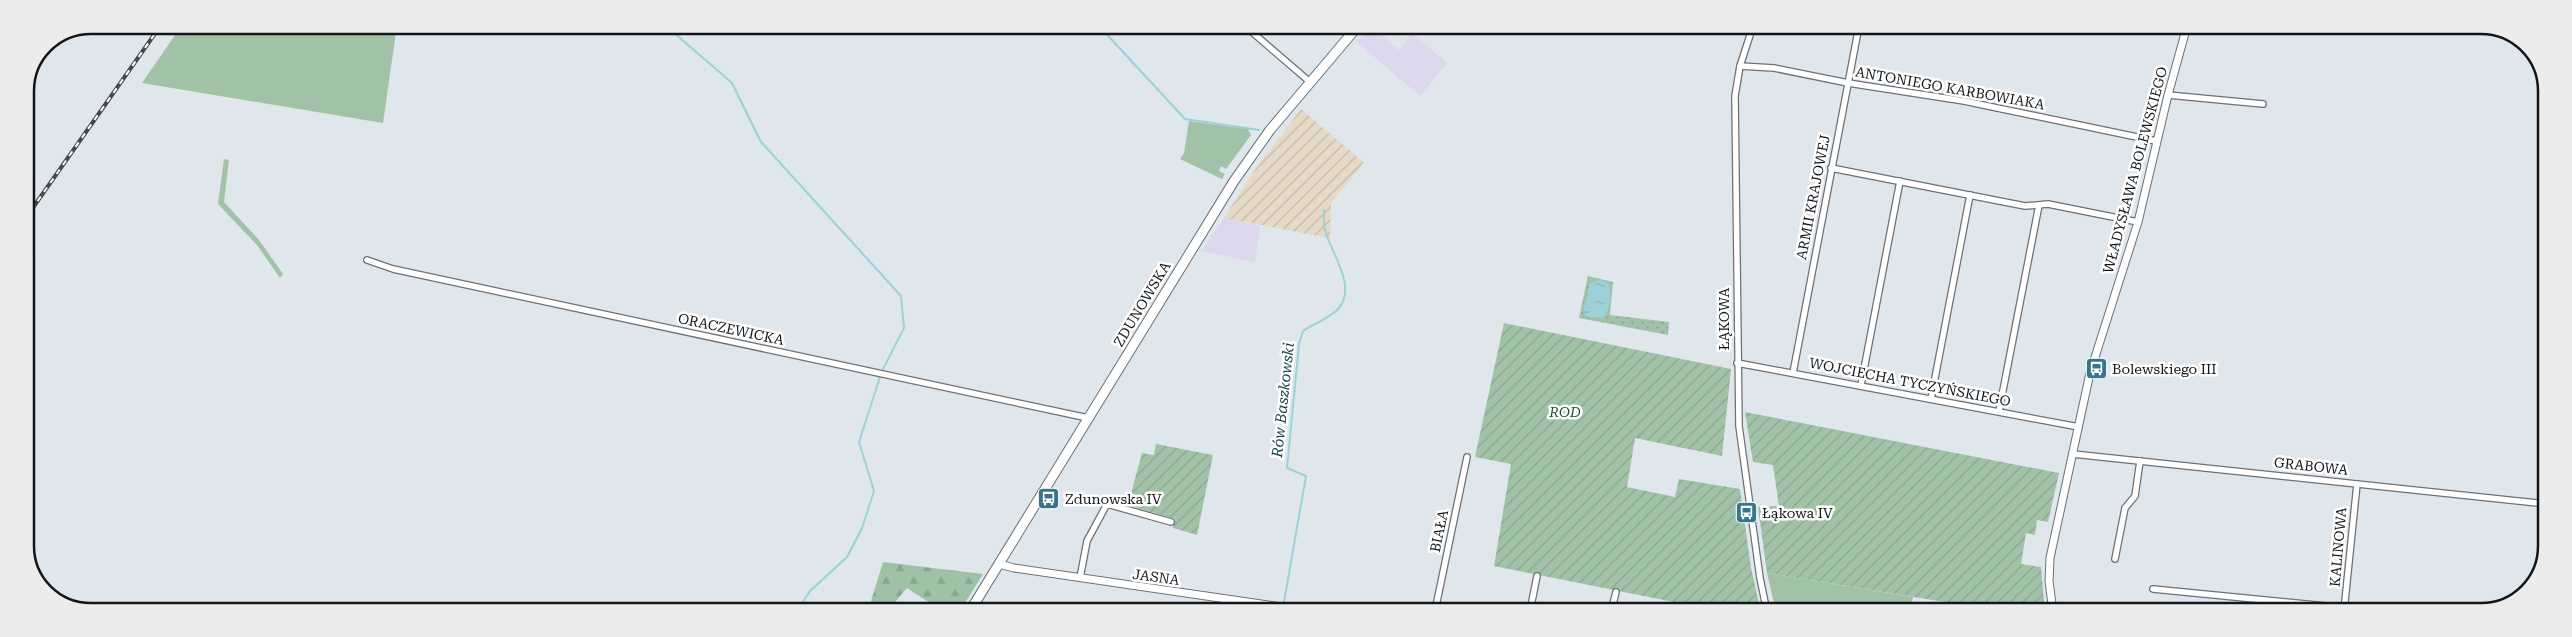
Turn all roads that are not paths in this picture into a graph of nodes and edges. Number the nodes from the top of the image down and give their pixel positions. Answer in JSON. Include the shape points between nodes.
{"nodes":[{"id":1,"x":1254,"y":34,"type":"edge"},
{"id":2,"x":1351,"y":34,"type":"edge"},
{"id":3,"x":1751,"y":34,"type":"edge"},
{"id":4,"x":1857,"y":34,"type":"edge"},
{"id":5,"x":2185,"y":34,"type":"edge"},
{"id":6,"x":1740,"y":66,"type":"junction"},
{"id":7,"x":1310,"y":82,"type":"junction"},
{"id":8,"x":1848,"y":83,"type":"junction"},
{"id":9,"x":2168,"y":95,"type":"junction"},
{"id":10,"x":2263,"y":104,"type":"dead end"},
{"id":11,"x":2156,"y":141,"type":"junction"},
{"id":12,"x":1831,"y":168,"type":"junction"},
{"id":13,"x":1900,"y":181,"type":"junction"},
{"id":14,"x":1970,"y":195,"type":"junction"},
{"id":15,"x":2039,"y":205,"type":"junction"},
{"id":16,"x":2138,"y":222,"type":"junction"},
{"id":17,"x":368,"y":260,"type":"dead end"},
{"id":18,"x":1737,"y":363,"type":"junction"},
{"id":19,"x":1793,"y":373,"type":"junction"},
{"id":20,"x":1861,"y":385,"type":"junction"},
{"id":21,"x":1932,"y":399,"type":"junction"},
{"id":22,"x":1999,"y":411,"type":"junction"},
{"id":23,"x":1088,"y":418,"type":"junction"},
{"id":24,"x":2079,"y":427,"type":"junction"},
{"id":25,"x":2073,"y":454,"type":"junction"},
{"id":26,"x":1467,"y":457,"type":"dead end"},
{"id":27,"x":2140,"y":461,"type":"junction"},
{"id":28,"x":2356,"y":484,"type":"junction"},
{"id":29,"x":2538,"y":503,"type":"edge"},
{"id":30,"x":1171,"y":522,"type":"dead end"},
{"id":31,"x":2115,"y":559,"type":"dead end"},
{"id":32,"x":999,"y":564,"type":"junction"},
{"id":33,"x":1538,"y":576,"type":"dead end"},
{"id":34,"x":1080,"y":578,"type":"junction"},
{"id":35,"x":2153,"y":589,"type":"dead end"},
{"id":36,"x":1616,"y":592,"type":"dead end"},
{"id":37,"x":1228,"y":600,"type":"junction"},
{"id":38,"x":975,"y":603,"type":"edge"},
{"id":39,"x":1228,"y":603,"type":"edge"},
{"id":40,"x":1250,"y":603,"type":"edge"},
{"id":41,"x":1437,"y":603,"type":"edge"},
{"id":42,"x":1532,"y":603,"type":"edge"},
{"id":43,"x":1613,"y":603,"type":"edge"},
{"id":44,"x":1765,"y":603,"type":"edge"},
{"id":45,"x":2052,"y":603,"type":"edge"},
{"id":46,"x":2280,"y":603,"type":"edge"},
{"id":47,"x":2345,"y":603,"type":"edge"}],
"edges":[{"from":1,"to":7,"type":"street"},
{"from":2,"to":7,"type":"main road","name":"ZDUNOWSKA"},
{"from":3,"to":6,"type":"street","name":"ŁĄKOWA"},
{"from":4,"to":8,"type":"street","name":"ARMII KRAJOWEJ"},
{"from":5,"to":9,"type":"street","name":"WŁADYSŁAWA BOLEWSKIEGO"},
{"from":6,"to":8,"type":"street","name":"ANTONIEGO KARBOWIAKA","via":[[1774,68]]},
{"from":6,"to":18,"type":"street","name":"ŁĄKOWA","via":[[1735,109]]},
{"from":7,"to":23,"type":"main road","name":"ZDUNOWSKA","via":[[1234,181]]},
{"from":8,"to":11,"type":"street","name":"ANTONIEGO KARBOWIAKA","via":[[1964,101]]},
{"from":8,"to":12,"type":"street","name":"ARMII KRAJOWEJ"},
{"from":9,"to":10,"type":"street"},
{"from":9,"to":11,"type":"street","name":"WŁADYSŁAWA BOLEWSKIEGO"},
{"from":11,"to":16,"type":"street","name":"WŁADYSŁAWA BOLEWSKIEGO"},
{"from":12,"to":13,"type":"street"},
{"from":12,"to":19,"type":"street","name":"ARMII KRAJOWEJ"},
{"from":13,"to":14,"type":"street"},
{"from":13,"to":20,"type":"street"},
{"from":14,"to":15,"type":"street","via":[[2025,206]]},
{"from":14,"to":21,"type":"street"},
{"from":15,"to":16,"type":"street","via":[[2048,204]]},
{"from":15,"to":22,"type":"street"},
{"from":16,"to":24,"type":"street","name":"WŁADYSŁAWA BOLEWSKIEGO","via":[[2091,368]]},
{"from":17,"to":23,"type":"street","name":"ORACZEWICKA","via":[[412,273]]},
{"from":18,"to":19,"type":"street","name":"WOJCIECHA TYCZYŃSKIEGO"},
{"from":18,"to":44,"type":"street","name":"ŁĄKOWA","via":[[1742,448]]},
{"from":19,"to":20,"type":"street","name":"WOJCIECHA TYCZYŃSKIEGO"},
{"from":20,"to":21,"type":"street","name":"WOJCIECHA TYCZYŃSKIEGO"},
{"from":21,"to":22,"type":"street","name":"WOJCIECHA TYCZYŃSKIEGO"},
{"from":22,"to":24,"type":"street","name":"WOJCIECHA TYCZYŃSKIEGO"},
{"from":23,"to":32,"type":"main road","name":"ZDUNOWSKA"},
{"from":24,"to":25,"type":"street","name":"WŁADYSŁAWA BOLEWSKIEGO"},
{"from":25,"to":27,"type":"street","name":"GRABOWA"},
{"from":25,"to":45,"type":"street","name":"WŁADYSŁAWA BOLEWSKIEGO","via":[[2050,558]]},
{"from":26,"to":41,"type":"street","name":"BIAŁA"},
{"from":27,"to":28,"type":"street","name":"GRABOWA"},
{"from":27,"to":31,"type":"street","via":[[2135,496],[2126,508]]},
{"from":28,"to":29,"type":"street","name":"GRABOWA"},
{"from":28,"to":47,"type":"street","name":"KALINOWA"},
{"from":30,"to":34,"type":"street","via":[[1107,504],[1087,541]]},
{"from":32,"to":34,"type":"street","name":"JASNA"},
{"from":32,"to":38,"type":"main road","name":"ZDUNOWSKA"},
{"from":33,"to":42,"type":"street"},
{"from":34,"to":37,"type":"street","name":"JASNA"},
{"from":35,"to":46,"type":"street"},
{"from":36,"to":43,"type":"street"},
{"from":37,"to":39,"type":"street"},
{"from":37,"to":40,"type":"street","name":"JASNA"}]}
